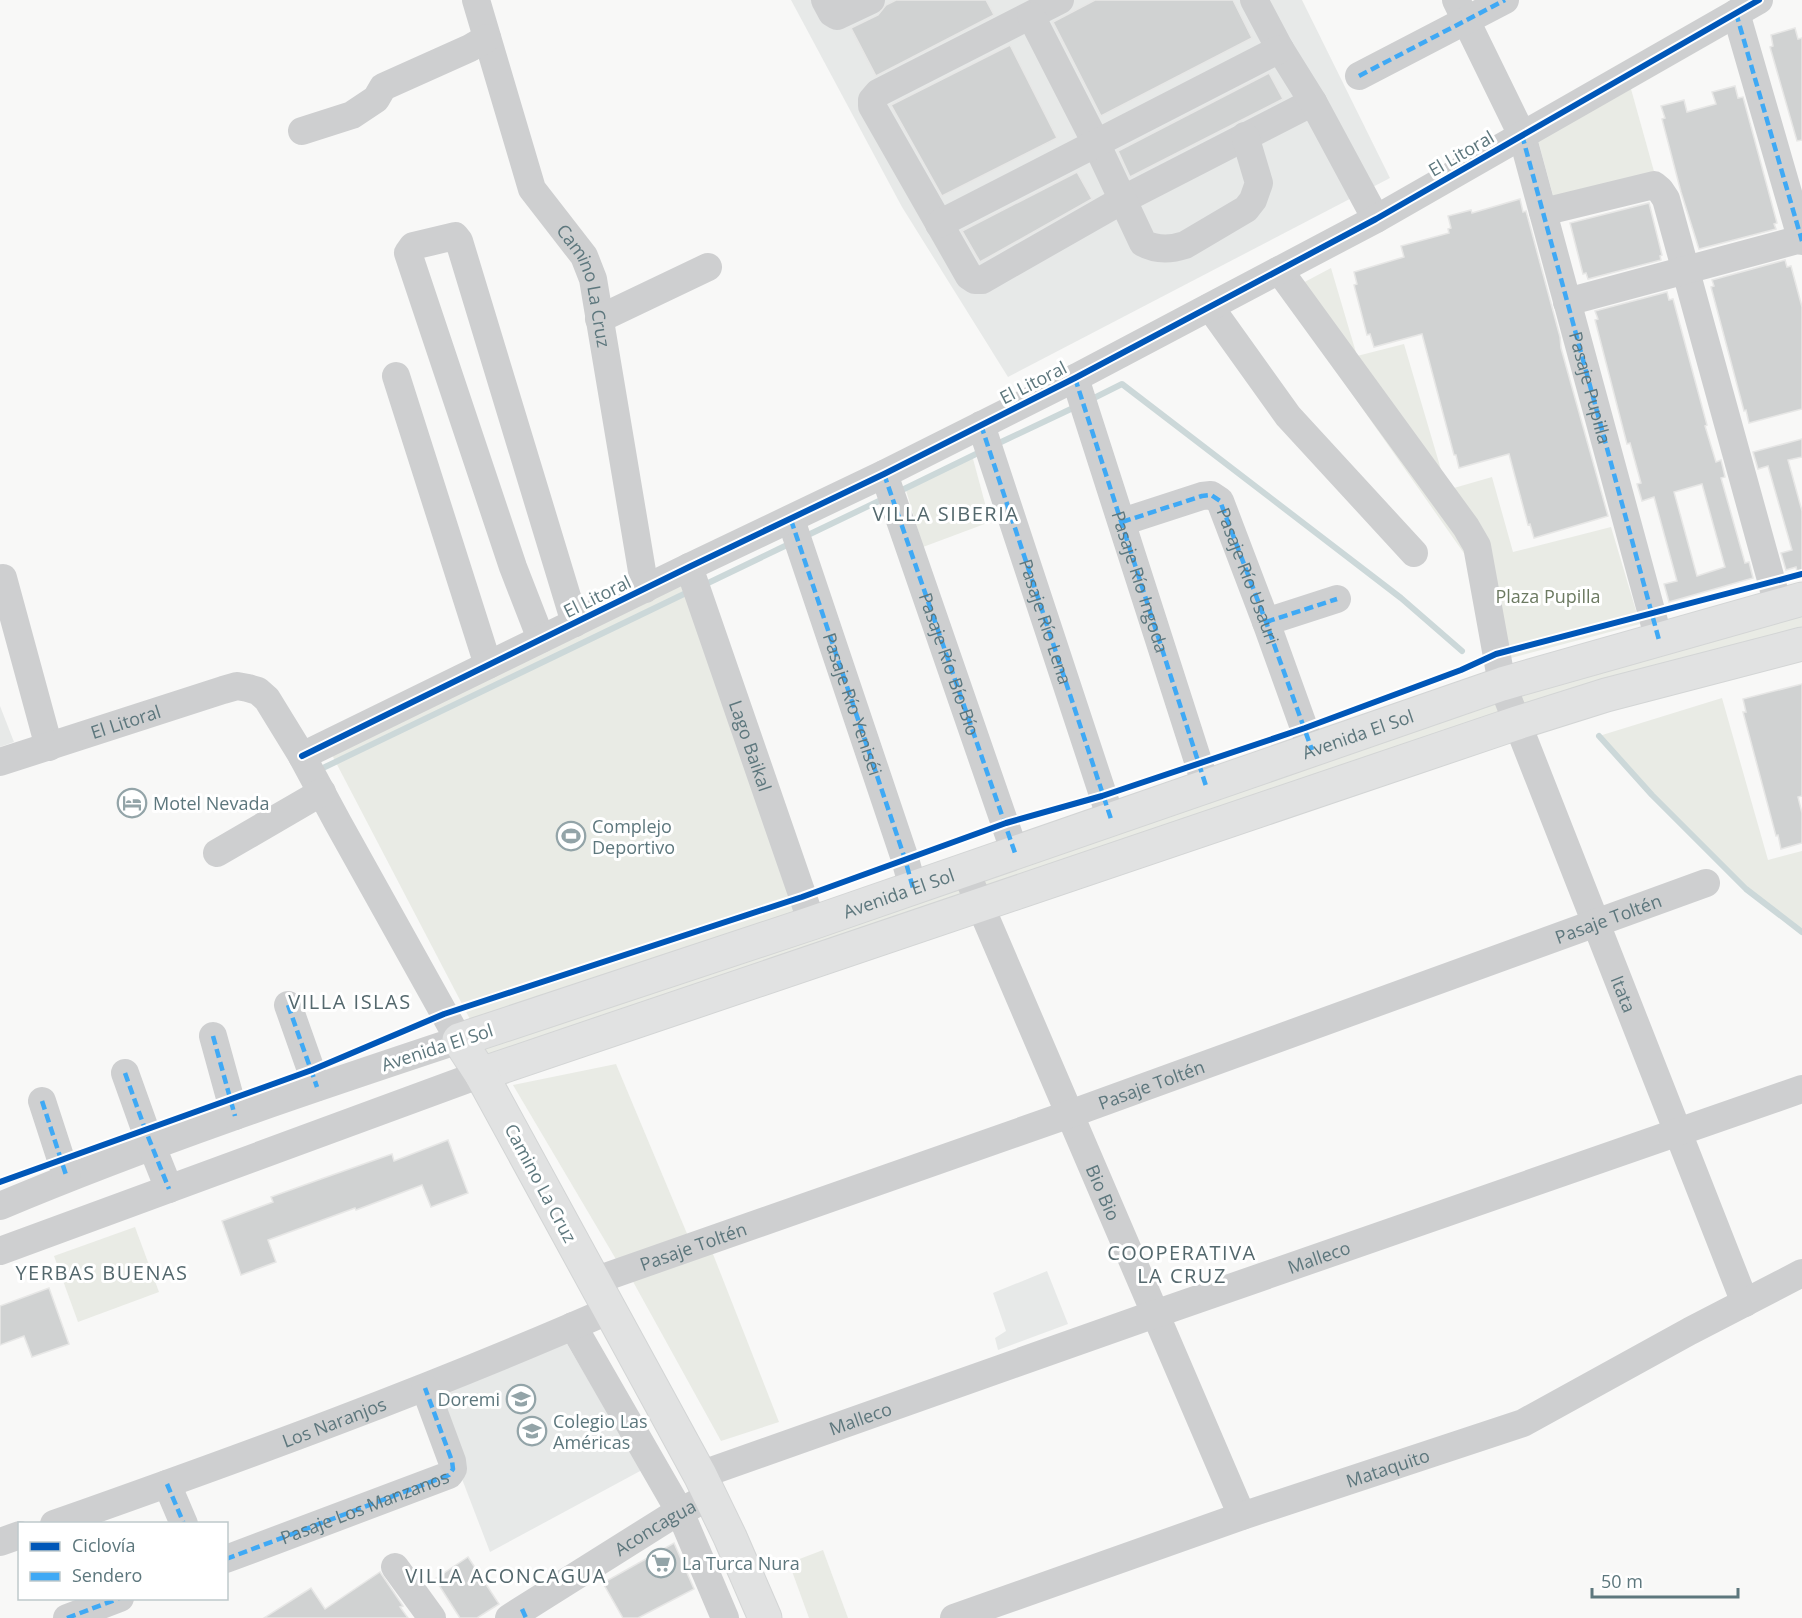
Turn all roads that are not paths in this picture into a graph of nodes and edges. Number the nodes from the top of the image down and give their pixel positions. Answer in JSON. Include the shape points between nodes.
{"nodes":[{"id":1,"x":476,"y":0,"type":"edge"},
{"id":2,"x":825,"y":0,"type":"edge"},
{"id":3,"x":871,"y":0,"type":"edge"},
{"id":4,"x":1060,"y":0,"type":"edge"},
{"id":5,"x":1254,"y":0,"type":"edge"},
{"id":6,"x":1505,"y":0,"type":"edge"},
{"id":7,"x":1748,"y":7,"type":"edge"},
{"id":8,"x":1462,"y":10,"type":"edge"},
{"id":9,"x":1030,"y":16,"type":"junction"},
{"id":10,"x":487,"y":39,"type":"junction"},
{"id":11,"x":1280,"y":49,"type":"junction"},
{"id":12,"x":1359,"y":76,"type":"dead end"},
{"id":13,"x":1313,"y":102,"type":"junction"},
{"id":14,"x":302,"y":131,"type":"dead end"},
{"id":15,"x":1522,"y":135,"type":"junction"},
{"id":16,"x":1245,"y":136,"type":"junction"},
{"id":17,"x":1096,"y":143,"type":"junction"},
{"id":18,"x":1124,"y":199,"type":"junction"},
{"id":19,"x":1543,"y":212,"type":"junction"},
{"id":20,"x":1377,"y":219,"type":"junction"},
{"id":21,"x":939,"y":225,"type":"junction"},
{"id":22,"x":1802,"y":240,"type":"edge"},
{"id":23,"x":708,"y":267,"type":"dead end"},
{"id":24,"x":1279,"y":270,"type":"junction"},
{"id":25,"x":1686,"y":270,"type":"junction"},
{"id":26,"x":1567,"y":302,"type":"junction"},
{"id":27,"x":1210,"y":307,"type":"junction"},
{"id":28,"x":599,"y":319,"type":"junction"},
{"id":29,"x":396,"y":376,"type":"dead end"},
{"id":30,"x":1075,"y":378,"type":"junction"},
{"id":31,"x":981,"y":425,"type":"junction"},
{"id":32,"x":884,"y":474,"type":"junction"},
{"id":33,"x":791,"y":520,"type":"junction"},
{"id":34,"x":1122,"y":522,"type":"junction"},
{"id":35,"x":1414,"y":552,"type":"dead end"},
{"id":36,"x":689,"y":567,"type":"junction"},
{"id":37,"x":3,"y":578,"type":"dead end"},
{"id":38,"x":645,"y":589,"type":"junction"},
{"id":39,"x":1337,"y":599,"type":"dead end"},
{"id":40,"x":1790,"y":602,"type":"edge"},
{"id":41,"x":1266,"y":621,"type":"junction"},
{"id":42,"x":575,"y":623,"type":"junction"},
{"id":43,"x":541,"y":639,"type":"junction"},
{"id":44,"x":1659,"y":640,"type":"junction"},
{"id":45,"x":1802,"y":644,"type":"edge"},
{"id":46,"x":488,"y":665,"type":"junction"},
{"id":47,"x":1502,"y":684,"type":"junction"},
{"id":48,"x":1517,"y":723,"type":"junction"},
{"id":49,"x":49,"y":747,"type":"junction"},
{"id":50,"x":1312,"y":750,"type":"junction"},
{"id":51,"x":302,"y":756,"type":"junction"},
{"id":52,"x":0,"y":762,"type":"edge"},
{"id":53,"x":1206,"y":786,"type":"junction"},
{"id":54,"x":322,"y":792,"type":"junction"},
{"id":55,"x":1112,"y":819,"type":"junction"},
{"id":56,"x":217,"y":853,"type":"dead end"},
{"id":57,"x":1015,"y":853,"type":"junction"},
{"id":58,"x":965,"y":870,"type":"junction"},
{"id":59,"x":1706,"y":883,"type":"dead end"},
{"id":60,"x":913,"y":888,"type":"junction"},
{"id":61,"x":981,"y":904,"type":"junction"},
{"id":62,"x":1594,"y":922,"type":"junction"},
{"id":63,"x":812,"y":923,"type":"junction"},
{"id":64,"x":288,"y":1005,"type":"dead end"},
{"id":65,"x":213,"y":1036,"type":"dead end"},
{"id":66,"x":459,"y":1040,"type":"junction"},
{"id":67,"x":125,"y":1073,"type":"dead end"},
{"id":68,"x":482,"y":1074,"type":"junction"},
{"id":69,"x":317,"y":1087,"type":"junction"},
{"id":70,"x":1802,"y":1089,"type":"edge"},
{"id":71,"x":42,"y":1101,"type":"dead end"},
{"id":72,"x":1070,"y":1114,"type":"junction"},
{"id":73,"x":235,"y":1116,"type":"junction"},
{"id":74,"x":1678,"y":1133,"type":"junction"},
{"id":75,"x":152,"y":1145,"type":"junction"},
{"id":76,"x":67,"y":1178,"type":"junction"},
{"id":77,"x":169,"y":1189,"type":"junction"},
{"id":78,"x":0,"y":1206,"type":"edge"},
{"id":79,"x":0,"y":1251,"type":"edge"},
{"id":80,"x":1802,"y":1273,"type":"edge"},
{"id":81,"x":594,"y":1281,"type":"junction"},
{"id":82,"x":1745,"y":1303,"type":"junction"},
{"id":83,"x":610,"y":1310,"type":"junction"},
{"id":84,"x":1155,"y":1314,"type":"junction"},
{"id":85,"x":573,"y":1326,"type":"junction"},
{"id":86,"x":425,"y":1388,"type":"junction"},
{"id":87,"x":167,"y":1484,"type":"junction"},
{"id":88,"x":705,"y":1486,"type":"junction"},
{"id":89,"x":680,"y":1512,"type":"junction"},
{"id":90,"x":1242,"y":1516,"type":"junction"},
{"id":91,"x":60,"y":1522,"type":"edge"},
{"id":92,"x":183,"y":1522,"type":"edge"},
{"id":93,"x":18,"y":1536,"type":"edge"},
{"id":94,"x":0,"y":1542,"type":"edge"},
{"id":95,"x":228,"y":1558,"type":"edge"},
{"id":96,"x":395,"y":1567,"type":"dead end"},
{"id":97,"x":117,"y":1600,"type":"edge"},
{"id":98,"x":519,"y":1615,"type":"edge"},
{"id":99,"x":67,"y":1618,"type":"edge"},
{"id":100,"x":432,"y":1618,"type":"edge"},
{"id":101,"x":725,"y":1618,"type":"edge"},
{"id":102,"x":765,"y":1618,"type":"edge"},
{"id":103,"x":954,"y":1618,"type":"edge"}],
"edges":[{"from":1,"to":10,"type":"street","name":"Camino La Cruz"},
{"from":2,"to":3,"type":"street","via":[[837,16]]},
{"from":4,"to":9,"type":"street"},
{"from":5,"to":11,"type":"street"},
{"from":6,"to":8,"type":"street"},
{"from":7,"to":15,"type":"street","name":"El Litoral"},
{"from":7,"to":22,"type":"street"},
{"from":8,"to":12,"type":"street"},
{"from":8,"to":15,"type":"street","name":"Pasaje Pupilla"},
{"from":9,"to":17,"type":"street"},
{"from":9,"to":21,"type":"street","via":[[878,93],[872,100]]},
{"from":10,"to":14,"type":"street","via":[[383,87],[376,99],[352,115]]},
{"from":10,"to":28,"type":"street","name":"Camino La Cruz","via":[[532,189],[584,256],[593,279]]},
{"from":11,"to":13,"type":"street"},
{"from":11,"to":17,"type":"street"},
{"from":13,"to":16,"type":"street"},
{"from":13,"to":20,"type":"street"},
{"from":15,"to":19,"type":"street","name":"Pasaje Pupilla"},
{"from":15,"to":20,"type":"street","name":"El Litoral"},
{"from":16,"to":18,"type":"street"},
{"from":16,"to":18,"type":"street","via":[[1259,183],[1253,200],[1246,209],[1185,245],[1161,249],[1143,243]]},
{"from":17,"to":18,"type":"street"},
{"from":17,"to":21,"type":"street"},
{"from":18,"to":21,"type":"street","via":[[982,280],[969,276]]},
{"from":19,"to":25,"type":"street","via":[[1654,185],[1666,199]]},
{"from":19,"to":26,"type":"street","name":"Pasaje Pupilla"},
{"from":20,"to":24,"type":"street","name":"El Litoral"},
{"from":22,"to":25,"type":"street"},
{"from":23,"to":28,"type":"street"},
{"from":24,"to":27,"type":"street","name":"El Litoral"},
{"from":24,"to":47,"type":"street","name":"Itata","via":[[1477,546]]},
{"from":25,"to":26,"type":"street"},
{"from":25,"to":40,"type":"street"},
{"from":26,"to":44,"type":"street","name":"Pasaje Pupilla"},
{"from":27,"to":30,"type":"street","name":"El Litoral"},
{"from":27,"to":35,"type":"street","via":[[1288,416]]},
{"from":28,"to":38,"type":"street","name":"Camino La Cruz"},
{"from":29,"to":46,"type":"street"},
{"from":30,"to":31,"type":"street","name":"El Litoral"},
{"from":30,"to":34,"type":"street","name":"Pasaje Río Ingoda"},
{"from":31,"to":32,"type":"street","name":"El Litoral"},
{"from":31,"to":55,"type":"street","name":"Pasaje Río Lena"},
{"from":32,"to":33,"type":"street","name":"El Litoral"},
{"from":32,"to":57,"type":"street","name":"Pasaje Río Bío-Bío"},
{"from":33,"to":36,"type":"street","name":"El Litoral"},
{"from":33,"to":60,"type":"street","name":"Pasaje Río Yeniséi"},
{"from":34,"to":41,"type":"street","name":"Pasaje Río Usauri","via":[[1202,496],[1211,495],[1220,501]]},
{"from":34,"to":53,"type":"street","name":"Pasaje Río Ingoda"},
{"from":36,"to":38,"type":"street","name":"El Litoral"},
{"from":36,"to":63,"type":"street","name":"Lago Baikal"},
{"from":37,"to":49,"type":"street"},
{"from":38,"to":42,"type":"street","name":"El Litoral"},
{"from":39,"to":41,"type":"street"},
{"from":40,"to":44,"type":"main road","name":"Avenida El Sol"},
{"from":41,"to":50,"type":"street","name":"Pasaje Río Usauri"},
{"from":42,"to":43,"type":"street","name":"El Litoral"},
{"from":42,"to":43,"type":"street","via":[[459,241],[454,236],[412,246],[408,253],[513,567]]},
{"from":43,"to":46,"type":"street","name":"El Litoral"},
{"from":44,"to":47,"type":"main road","name":"Avenida El Sol"},
{"from":45,"to":48,"type":"main road","name":"Avenida El Sol","via":[[1606,695]]},
{"from":46,"to":51,"type":"street","name":"El Litoral"},
{"from":47,"to":48,"type":"street","name":"Itata"},
{"from":47,"to":50,"type":"main road","name":"Avenida El Sol"},
{"from":48,"to":61,"type":"main road","name":"Avenida El Sol"},
{"from":48,"to":62,"type":"street","name":"Itata"},
{"from":49,"to":51,"type":"street","name":"El Litoral","via":[[237,686],[258,691],[267,699]]},
{"from":49,"to":52,"type":"street","name":"El Litoral"},
{"from":50,"to":53,"type":"main road","name":"Avenida El Sol"},
{"from":51,"to":54,"type":"street","name":"Camino La Cruz"},
{"from":53,"to":55,"type":"main road","name":"Avenida El Sol"},
{"from":54,"to":56,"type":"street"},
{"from":54,"to":66,"type":"street","name":"Camino La Cruz"},
{"from":55,"to":57,"type":"main road","name":"Avenida El Sol"},
{"from":57,"to":58,"type":"main road","name":"Avenida El Sol"},
{"from":58,"to":60,"type":"main road","name":"Avenida El Sol"},
{"from":58,"to":61,"type":"street","name":"Bio Bio"},
{"from":59,"to":62,"type":"street","name":"Pasaje Toltén"},
{"from":60,"to":63,"type":"main road","name":"Avenida El Sol"},
{"from":61,"to":68,"type":"main road","name":"Avenida El Sol"},
{"from":61,"to":72,"type":"street","name":"Bio Bio"},
{"from":62,"to":72,"type":"street","name":"Pasaje Toltén"},
{"from":62,"to":74,"type":"street","name":"Itata"},
{"from":63,"to":66,"type":"main road","name":"Avenida El Sol"},
{"from":64,"to":69,"type":"street"},
{"from":65,"to":73,"type":"street"},
{"from":66,"to":68,"type":"main road","name":"Camino La Cruz"},
{"from":66,"to":69,"type":"street","name":"Avenida El Sol"},
{"from":67,"to":75,"type":"street"},
{"from":68,"to":77,"type":"street","name":"Avenida El Sol"},
{"from":68,"to":81,"type":"main road","name":"Camino La Cruz"},
{"from":69,"to":73,"type":"street","name":"Avenida El Sol"},
{"from":70,"to":74,"type":"street","name":"Malleco"},
{"from":71,"to":76,"type":"street"},
{"from":72,"to":81,"type":"street","name":"Pasaje Toltén"},
{"from":72,"to":84,"type":"street","name":"Bio Bio"},
{"from":73,"to":75,"type":"street","name":"Avenida El Sol"},
{"from":74,"to":82,"type":"street","name":"Itata"},
{"from":74,"to":84,"type":"street","name":"Malleco"},
{"from":75,"to":76,"type":"street","name":"Avenida El Sol"},
{"from":75,"to":77,"type":"street"},
{"from":76,"to":78,"type":"street","name":"Avenida El Sol"},
{"from":77,"to":79,"type":"street","name":"Avenida El Sol"},
{"from":80,"to":82,"type":"street","name":"Mataquito"},
{"from":81,"to":83,"type":"main road","name":"Camino La Cruz"},
{"from":82,"to":90,"type":"street","name":"Mataquito","via":[[1523,1423]]},
{"from":83,"to":85,"type":"street","name":"Los Naranjos"},
{"from":83,"to":88,"type":"main road","name":"Camino La Cruz"},
{"from":84,"to":88,"type":"street","name":"Malleco"},
{"from":84,"to":90,"type":"street","name":"Bio Bio"},
{"from":85,"to":86,"type":"street","name":"Los Naranjos"},
{"from":85,"to":89,"type":"street"},
{"from":86,"to":87,"type":"street","name":"Los Naranjos"},
{"from":86,"to":95,"type":"street","name":"Pasaje Los Manzanos","via":[[452,1461],[449,1475]]},
{"from":87,"to":91,"type":"street","name":"Los Naranjos"},
{"from":87,"to":92,"type":"street"},
{"from":88,"to":89,"type":"street","name":"Aconcagua"},
{"from":88,"to":102,"type":"main road","name":"Camino La Cruz"},
{"from":89,"to":98,"type":"street","name":"Aconcagua"},
{"from":89,"to":101,"type":"street"},
{"from":90,"to":103,"type":"street","name":"Mataquito"},
{"from":93,"to":94,"type":"street"},
{"from":96,"to":100,"type":"street"},
{"from":97,"to":99,"type":"street"}]}
